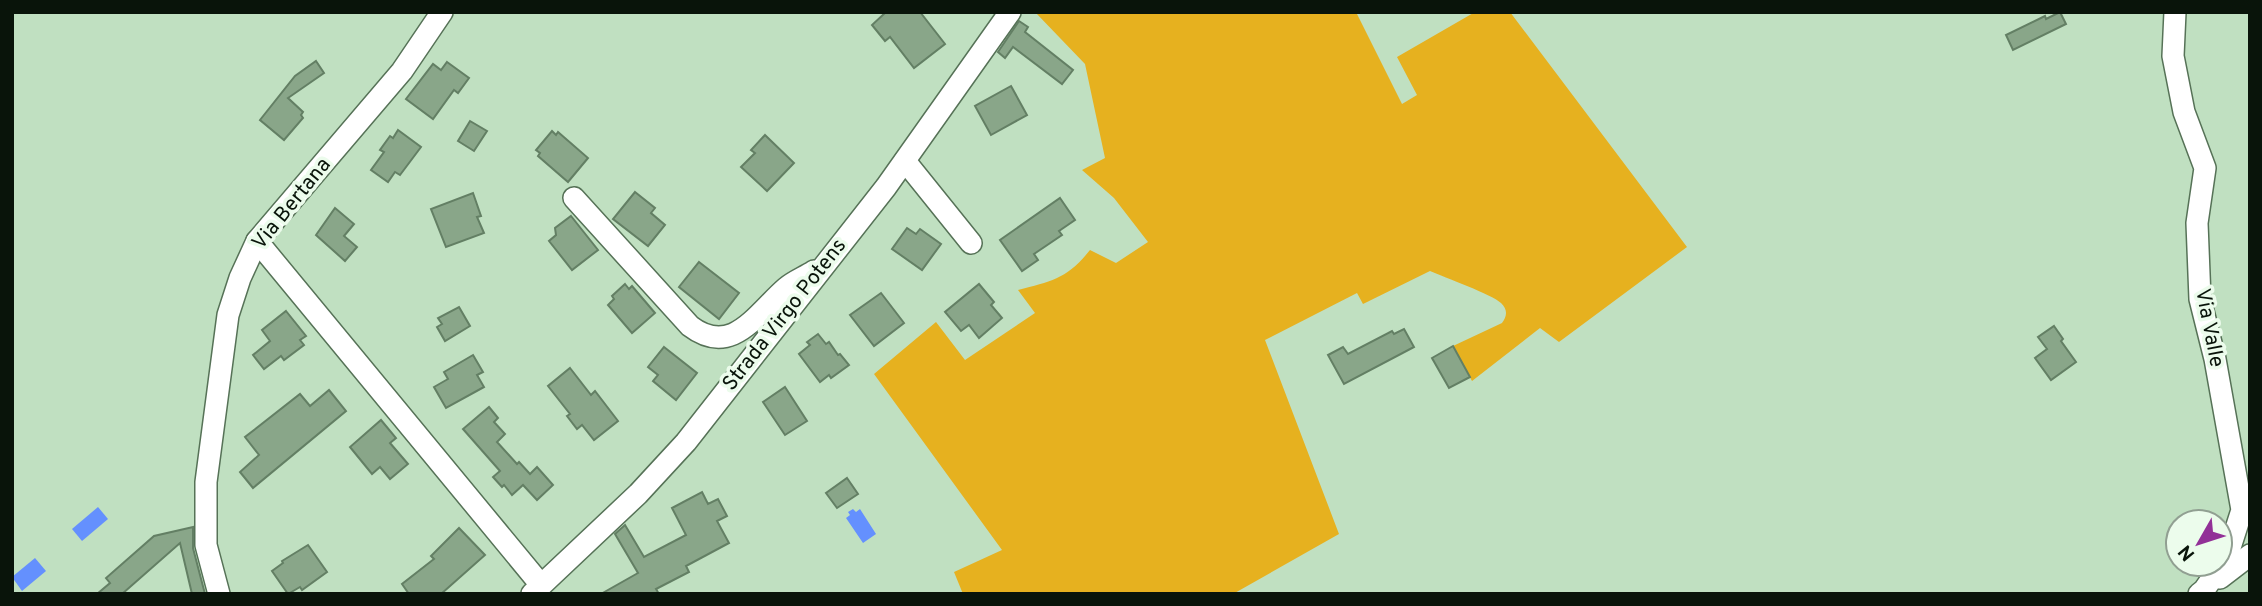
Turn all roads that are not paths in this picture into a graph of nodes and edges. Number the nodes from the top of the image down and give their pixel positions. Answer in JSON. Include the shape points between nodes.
{"nodes":[{"id":1,"x":442,"y":12,"type":"edge"},
{"id":2,"x":1010,"y":12,"type":"edge"},
{"id":3,"x":2175,"y":12,"type":"edge"},
{"id":4,"x":905,"y":161,"type":"junction"},
{"id":5,"x":574,"y":198,"type":"dead end"},
{"id":6,"x":257,"y":242,"type":"junction"},
{"id":7,"x":971,"y":243,"type":"dead end"},
{"id":8,"x":824,"y":266,"type":"junction"},
{"id":9,"x":2250,"y":555,"type":"edge"},
{"id":10,"x":536,"y":590,"type":"edge"},
{"id":11,"x":2202,"y":592,"type":"edge"},
{"id":12,"x":219,"y":594,"type":"edge"}],
"edges":[{"from":1,"to":6,"type":"street","name":"Via Bertana","via":[[402,71]]},
{"from":2,"to":4,"type":"street","name":"Strada Virgo Potens"},
{"from":3,"to":11,"type":"street","name":"Via Valle","via":[[2173,56],[2184,112],[2204,167],[2197,223],[2200,299],[2242,510],[2227,557]]},
{"from":4,"to":7,"type":"street"},
{"from":4,"to":8,"type":"street","name":"Strada Virgo Potens"},
{"from":5,"to":8,"type":"street","via":[[690,326],[714,338],[737,332],[789,286]]},
{"from":6,"to":10,"type":"street"},
{"from":6,"to":12,"type":"street","name":"Via Bertana","via":[[228,315],[206,481],[206,545]]},
{"from":8,"to":10,"type":"street","name":"Strada Virgo Potens","via":[[666,466]]},
{"from":9,"to":11,"type":"street"}]}
